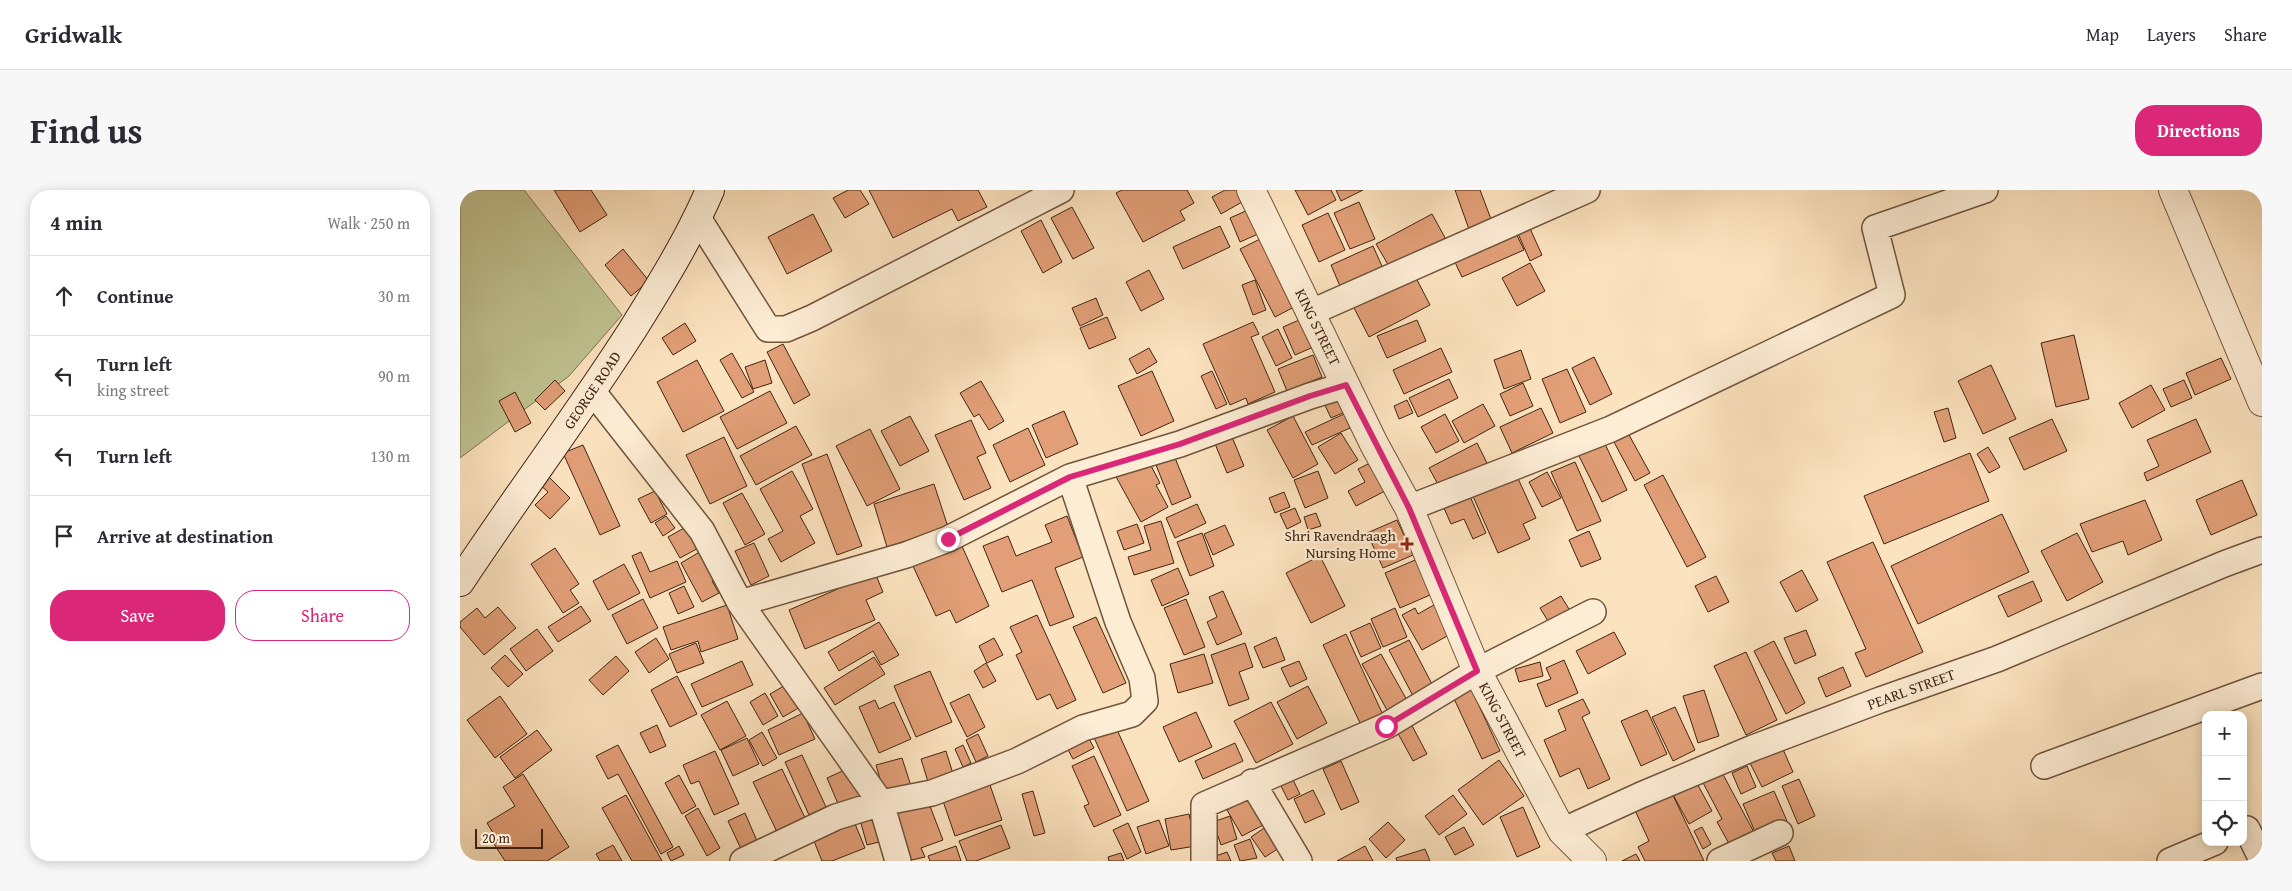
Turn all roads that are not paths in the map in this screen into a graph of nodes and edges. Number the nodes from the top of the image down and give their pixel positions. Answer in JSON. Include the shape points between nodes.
{"nodes":[{"id":1,"x":710,"y":190,"type":"edge"},
{"id":2,"x":1061,"y":190,"type":"edge"},
{"id":3,"x":1252,"y":190,"type":"edge"},
{"id":4,"x":1587,"y":190,"type":"edge"},
{"id":5,"x":1985,"y":190,"type":"edge"},
{"id":6,"x":2173,"y":190,"type":"edge"},
{"id":7,"x":698,"y":218,"type":"junction"},
{"id":8,"x":1312,"y":312,"type":"junction"},
{"id":9,"x":1346,"y":385,"type":"junction"},
{"id":10,"x":593,"y":392,"type":"junction"},
{"id":11,"x":2262,"y":402,"type":"edge"},
{"id":12,"x":1070,"y":477,"type":"junction"},
{"id":13,"x":1409,"y":508,"type":"junction"},
{"id":14,"x":2262,"y":550,"type":"edge"},
{"id":15,"x":460,"y":582,"type":"edge"},
{"id":16,"x":740,"y":603,"type":"junction"},
{"id":17,"x":1593,"y":612,"type":"dead end"},
{"id":18,"x":1477,"y":671,"type":"junction"},
{"id":19,"x":2262,"y":686,"type":"edge"},
{"id":20,"x":2044,"y":766,"type":"dead end"},
{"id":21,"x":1252,"y":782,"type":"junction"},
{"id":22,"x":881,"y":803,"type":"junction"},
{"id":23,"x":2247,"y":829,"type":"edge"},
{"id":24,"x":1562,"y":831,"type":"junction"},
{"id":25,"x":1780,"y":833,"type":"dead end"},
{"id":26,"x":2206,"y":846,"type":"edge"},
{"id":27,"x":2262,"y":860,"type":"edge"},
{"id":28,"x":743,"y":861,"type":"edge"},
{"id":29,"x":898,"y":861,"type":"edge"},
{"id":30,"x":1204,"y":861,"type":"edge"},
{"id":31,"x":1299,"y":861,"type":"edge"},
{"id":32,"x":1592,"y":861,"type":"edge"},
{"id":33,"x":1720,"y":861,"type":"edge"},
{"id":34,"x":2170,"y":861,"type":"edge"}],
"edges":[{"from":1,"to":7,"type":"street","name":"GEORGE ROAD"},
{"from":2,"to":7,"type":"street","via":[[786,329],[768,329]]},
{"from":3,"to":8,"type":"street","name":"KING STREET"},
{"from":4,"to":8,"type":"street"},
{"from":5,"to":13,"type":"street","via":[[1875,228],[1892,295],[1611,429]]},
{"from":6,"to":11,"type":"street"},
{"from":7,"to":10,"type":"street","name":"GEORGE ROAD","via":[[667,275]]},
{"from":8,"to":9,"type":"street","name":"KING STREET"},
{"from":9,"to":12,"type":"street","via":[[1180,444]]},
{"from":9,"to":13,"type":"street","name":"KING STREET"},
{"from":10,"to":15,"type":"street","name":"GEORGE ROAD"},
{"from":10,"to":16,"type":"street","via":[[702,531]]},
{"from":12,"to":16,"type":"street","via":[[948,539],[906,555]]},
{"from":12,"to":22,"type":"street","via":[[1118,622],[1142,678],[1145,701],[1132,714],[1083,728],[1017,760],[932,793]]},
{"from":13,"to":18,"type":"street","name":"KING STREET"},
{"from":14,"to":24,"type":"street","name":"PEARL STREET","via":[[1997,659],[1753,748]]},
{"from":16,"to":22,"type":"street"},
{"from":17,"to":18,"type":"street"},
{"from":18,"to":21,"type":"street","via":[[1386,726]]},
{"from":18,"to":24,"type":"street","name":"KING STREET"},
{"from":19,"to":20,"type":"street"},
{"from":21,"to":30,"type":"street","via":[[1204,805]]},
{"from":21,"to":31,"type":"street"},
{"from":22,"to":28,"type":"street","via":[[836,817]]},
{"from":22,"to":29,"type":"street"},
{"from":23,"to":27,"type":"street"},
{"from":24,"to":32,"type":"street","name":"KING STREET"},
{"from":25,"to":33,"type":"street"},
{"from":26,"to":34,"type":"street"}]}
